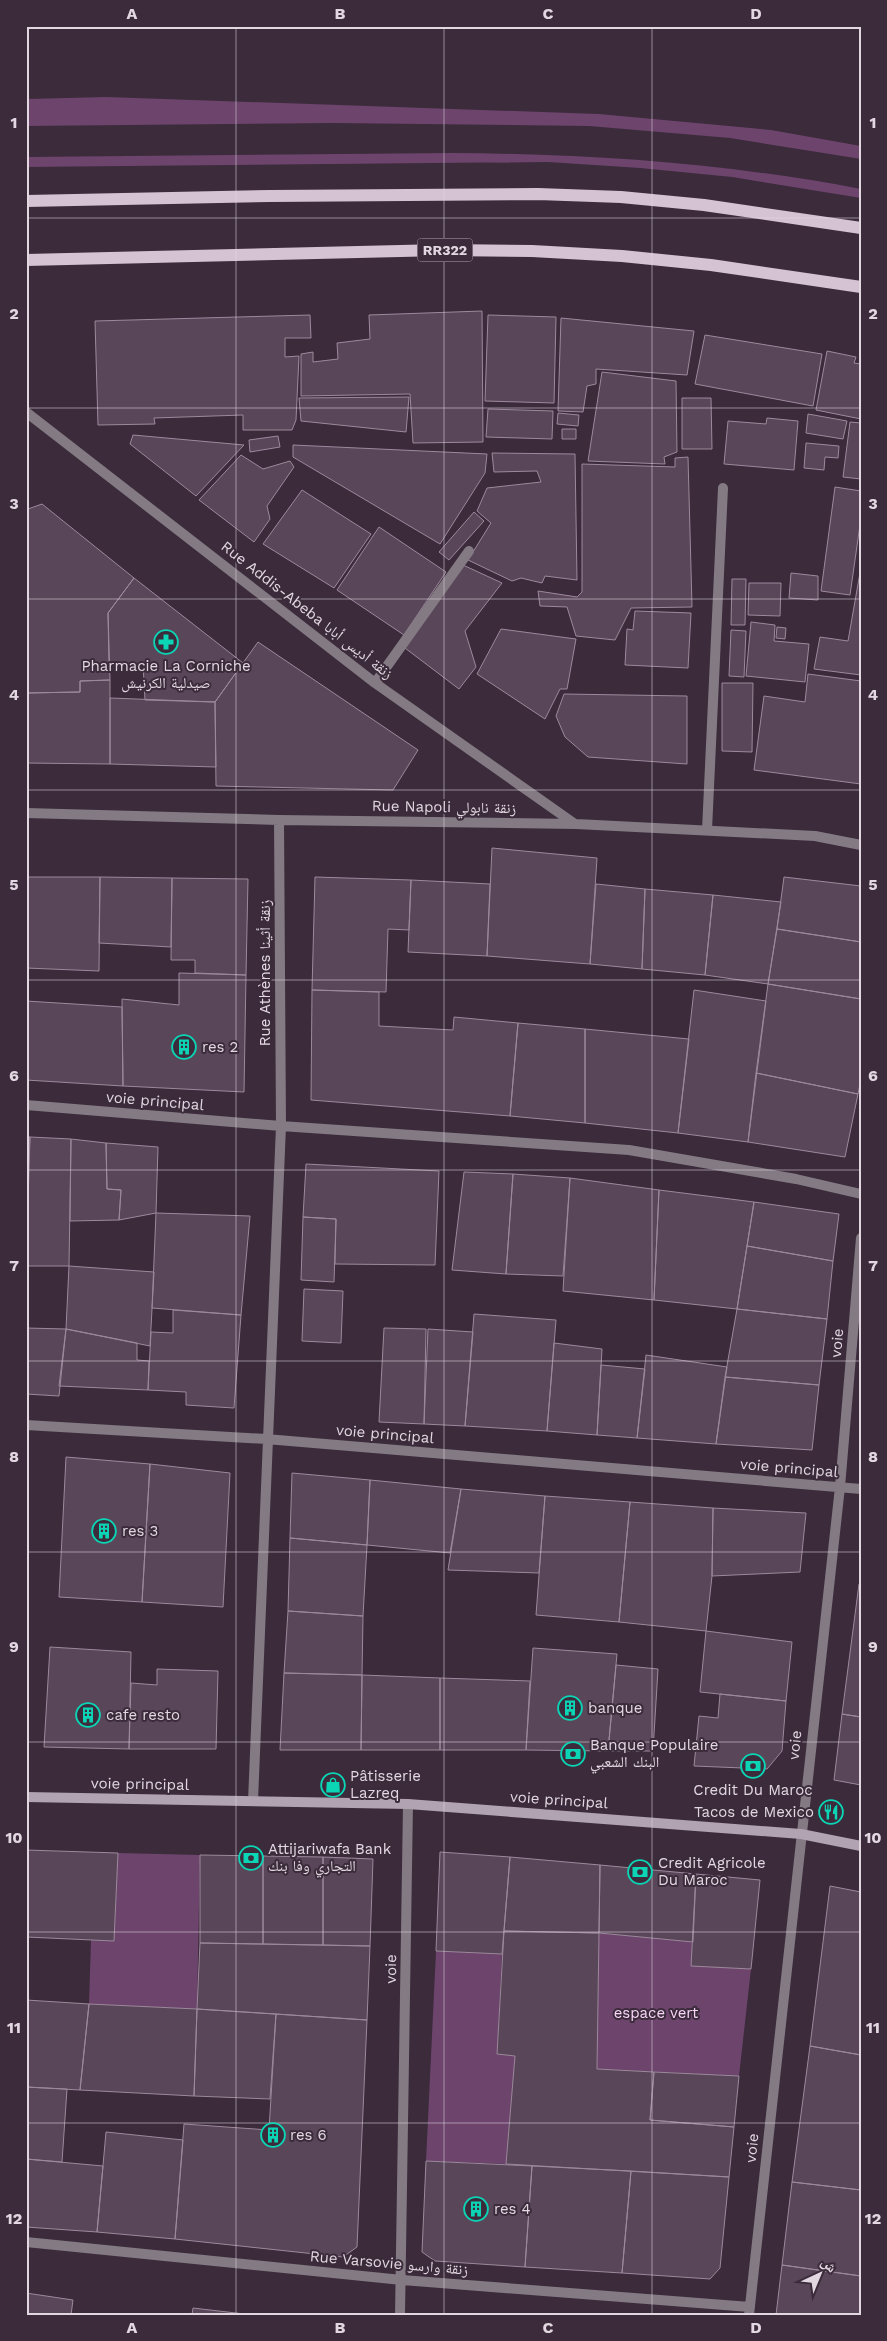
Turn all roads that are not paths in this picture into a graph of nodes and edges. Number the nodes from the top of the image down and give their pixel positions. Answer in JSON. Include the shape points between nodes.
{"nodes":[{"id":1,"x":26,"y":201,"type":"edge"},
{"id":2,"x":861,"y":228,"type":"edge"},
{"id":3,"x":26,"y":260,"type":"edge"},
{"id":4,"x":861,"y":287,"type":"edge"},
{"id":5,"x":26,"y":412,"type":"edge"},
{"id":6,"x":723,"y":488,"type":"dead end"},
{"id":7,"x":469,"y":552,"type":"dead end"},
{"id":8,"x":375,"y":683,"type":"junction"},
{"id":9,"x":26,"y":813,"type":"edge"},
{"id":10,"x":279,"y":820,"type":"junction"},
{"id":11,"x":576,"y":824,"type":"junction"},
{"id":12,"x":707,"y":830,"type":"junction"},
{"id":13,"x":861,"y":845,"type":"edge"},
{"id":14,"x":26,"y":1105,"type":"edge"},
{"id":15,"x":281,"y":1126,"type":"junction"},
{"id":16,"x":861,"y":1194,"type":"edge"},
{"id":17,"x":861,"y":1238,"type":"edge"},
{"id":18,"x":26,"y":1425,"type":"edge"},
{"id":19,"x":266,"y":1439,"type":"junction"},
{"id":20,"x":840,"y":1487,"type":"junction"},
{"id":21,"x":861,"y":1489,"type":"edge"},
{"id":22,"x":26,"y":1797,"type":"edge"},
{"id":23,"x":253,"y":1801,"type":"junction"},
{"id":24,"x":408,"y":1804,"type":"junction"},
{"id":25,"x":801,"y":1834,"type":"junction"},
{"id":26,"x":861,"y":1846,"type":"edge"},
{"id":27,"x":26,"y":2242,"type":"edge"},
{"id":28,"x":402,"y":2280,"type":"junction"},
{"id":29,"x":749,"y":2311,"type":"edge"},
{"id":30,"x":400,"y":2315,"type":"edge"}],
"edges":[{"from":1,"to":2,"type":"main road","via":[[538,194],[704,205]]},
{"from":3,"to":4,"type":"main road","number":"RR322","via":[[442,250],[532,251],[711,264]]},
{"from":5,"to":8,"type":"street","name":"Rue Addis-Abeba زنقة أديس أبابا"},
{"from":6,"to":12,"type":"street"},
{"from":7,"to":8,"type":"street"},
{"from":8,"to":11,"type":"street","name":"Rue Addis-Abeba زنقة أديس أبابا"},
{"from":9,"to":10,"type":"street","name":"Rue Napoli زنقة نابولي"},
{"from":10,"to":11,"type":"street","name":"Rue Napoli زنقة نابولي"},
{"from":10,"to":15,"type":"street","name":"Rue Athènes زنقة أثينا"},
{"from":11,"to":12,"type":"street","name":"Rue Napoli زنقة نابولي"},
{"from":12,"to":13,"type":"street","name":"Rue Napoli زنقة نابولي","via":[[815,836]]},
{"from":14,"to":15,"type":"street","name":"voie principal"},
{"from":15,"to":16,"type":"street","name":"voie principal","via":[[629,1150],[796,1179]]},
{"from":15,"to":19,"type":"street"},
{"from":17,"to":20,"type":"street","name":"voie"},
{"from":18,"to":19,"type":"street","name":"voie principal"},
{"from":19,"to":20,"type":"street","name":"voie principal"},
{"from":19,"to":23,"type":"street"},
{"from":20,"to":21,"type":"street","name":"voie principal"},
{"from":20,"to":25,"type":"street","name":"voie"},
{"from":22,"to":23,"type":"street","name":"voie principal"},
{"from":23,"to":24,"type":"street","name":"voie principal"},
{"from":24,"to":25,"type":"street","name":"voie principal"},
{"from":24,"to":28,"type":"street","name":"voie"},
{"from":25,"to":26,"type":"street","name":"voie principal"},
{"from":25,"to":29,"type":"street","name":"voie"},
{"from":27,"to":28,"type":"street","name":"Rue Varsovie زنقة وارسو"},
{"from":28,"to":29,"type":"street","name":"Rue Varsovie زنقة وارسو"},
{"from":28,"to":30,"type":"street","name":"voie"}]}
